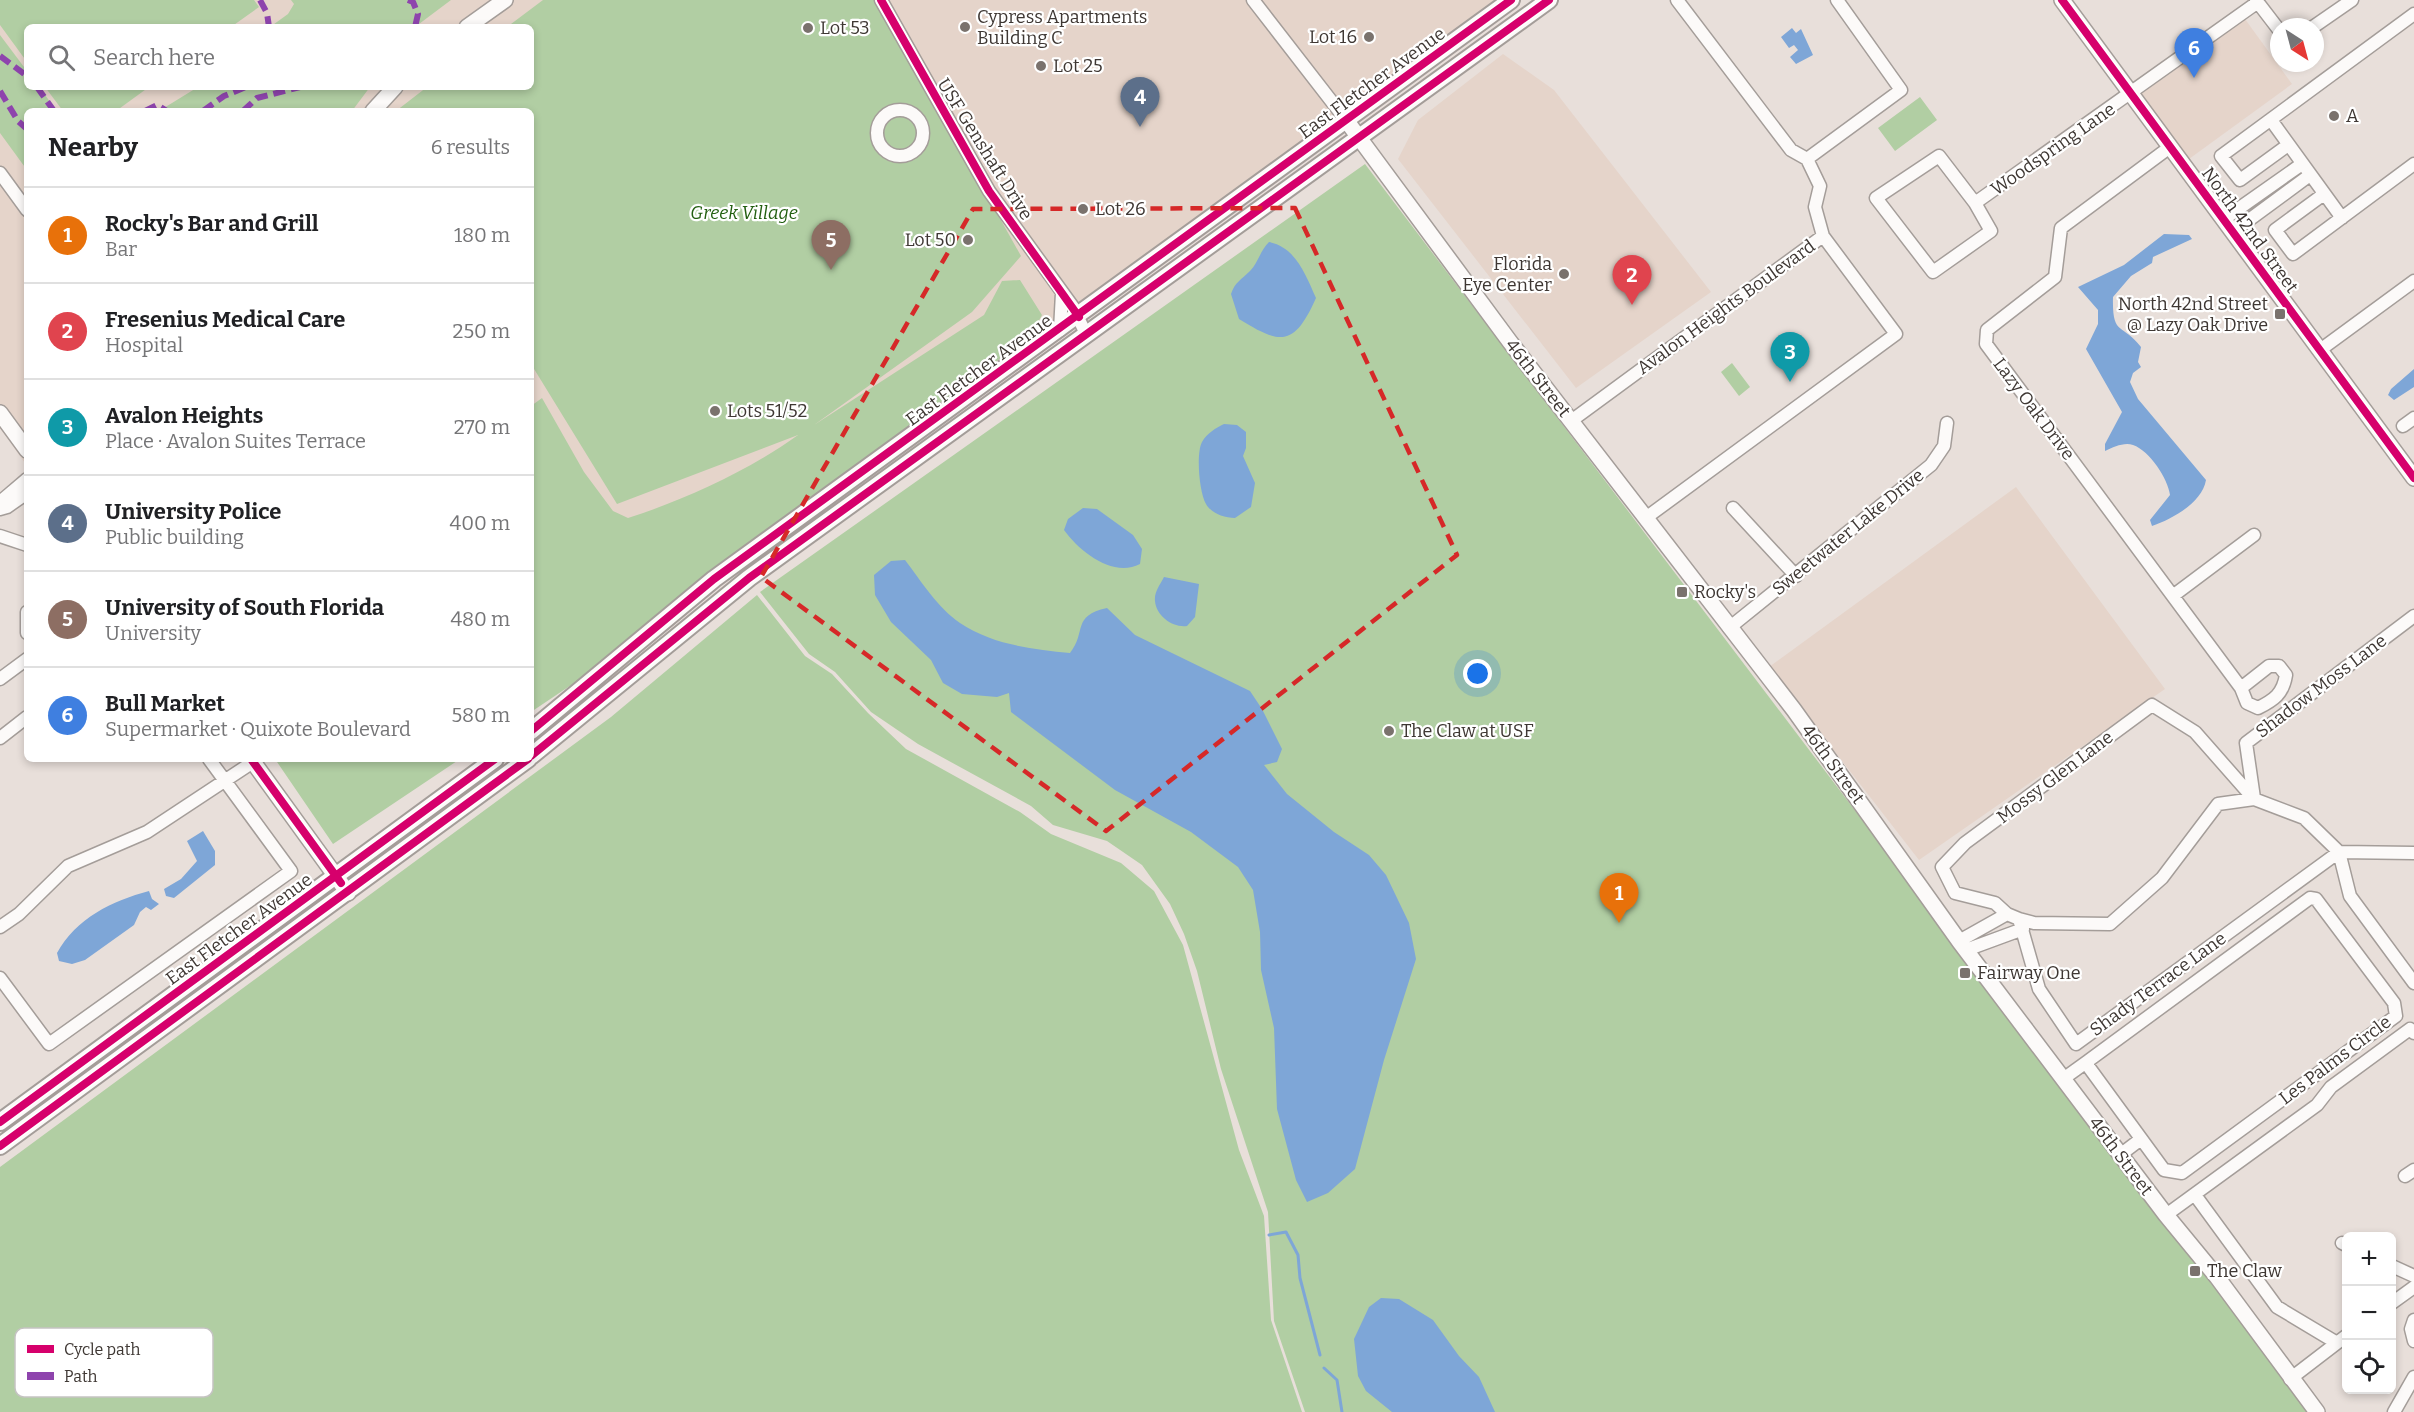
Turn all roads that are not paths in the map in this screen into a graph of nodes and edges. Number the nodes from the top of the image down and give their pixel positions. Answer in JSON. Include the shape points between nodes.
{"nodes":[{"id":1,"x":505,"y":0,"type":"edge"},
{"id":2,"x":881,"y":0,"type":"edge"},
{"id":3,"x":1253,"y":0,"type":"edge"},
{"id":4,"x":1511,"y":0,"type":"edge"},
{"id":5,"x":1549,"y":0,"type":"edge"},
{"id":6,"x":1677,"y":0,"type":"edge"},
{"id":7,"x":1837,"y":0,"type":"edge"},
{"id":8,"x":2062,"y":0,"type":"edge"},
{"id":9,"x":2352,"y":0,"type":"edge"},
{"id":10,"x":2257,"y":1,"type":"edge"},
{"id":11,"x":2414,"y":14,"type":"edge"},
{"id":12,"x":2270,"y":18,"type":"edge"},
{"id":13,"x":2324,"y":19,"type":"edge"},
{"id":14,"x":471,"y":24,"type":"edge"},
{"id":15,"x":392,"y":90,"type":"edge"},
{"id":16,"x":2131,"y":94,"type":"junction"},
{"id":17,"x":940,"y":107,"type":"junction"},
{"id":18,"x":376,"y":108,"type":"edge"},
{"id":19,"x":921,"y":120,"type":"dead end"},
{"id":20,"x":1346,"y":120,"type":"junction"},
{"id":21,"x":2271,"y":120,"type":"junction"},
{"id":22,"x":1359,"y":138,"type":"junction"},
{"id":23,"x":2288,"y":145,"type":"junction"},
{"id":24,"x":2170,"y":147,"type":"junction"},
{"id":25,"x":1807,"y":159,"type":"junction"},
{"id":26,"x":2302,"y":164,"type":"junction"},
{"id":27,"x":2414,"y":164,"type":"edge"},
{"id":28,"x":0,"y":173,"type":"edge"},
{"id":29,"x":2310,"y":176,"type":"junction"},
{"id":30,"x":2324,"y":194,"type":"junction"},
{"id":31,"x":1975,"y":203,"type":"junction"},
{"id":32,"x":24,"y":206,"type":"edge"},
{"id":33,"x":2342,"y":218,"type":"junction"},
{"id":34,"x":2229,"y":225,"type":"junction"},
{"id":35,"x":1823,"y":236,"type":"junction"},
{"id":36,"x":2414,"y":281,"type":"edge"},
{"id":37,"x":1062,"y":293,"type":"junction"},
{"id":38,"x":1076,"y":312,"type":"junction"},
{"id":39,"x":1060,"y":330,"type":"junction"},
{"id":40,"x":1086,"y":334,"type":"junction"},
{"id":41,"x":2320,"y":350,"type":"junction"},
{"id":42,"x":0,"y":413,"type":"edge"},
{"id":43,"x":1571,"y":420,"type":"junction"},
{"id":44,"x":1947,"y":423,"type":"dead end"},
{"id":45,"x":24,"y":446,"type":"edge"},
{"id":46,"x":2414,"y":478,"type":"edge"},
{"id":47,"x":24,"y":481,"type":"edge"},
{"id":48,"x":24,"y":494,"type":"edge"},
{"id":49,"x":0,"y":502,"type":"edge"},
{"id":50,"x":1733,"y":508,"type":"dead end"},
{"id":51,"x":0,"y":509,"type":"edge"},
{"id":52,"x":1647,"y":517,"type":"junction"},
{"id":53,"x":2254,"y":535,"type":"dead end"},
{"id":54,"x":0,"y":536,"type":"edge"},
{"id":55,"x":24,"y":543,"type":"edge"},
{"id":56,"x":1796,"y":576,"type":"junction"},
{"id":57,"x":2174,"y":595,"type":"junction"},
{"id":58,"x":2414,"y":616,"type":"edge"},
{"id":59,"x":1729,"y":627,"type":"junction"},
{"id":60,"x":24,"y":661,"type":"edge"},
{"id":61,"x":0,"y":679,"type":"edge"},
{"id":62,"x":2241,"y":688,"type":"dead end"},
{"id":63,"x":24,"y":719,"type":"edge"},
{"id":64,"x":534,"y":729,"type":"edge"},
{"id":65,"x":0,"y":738,"type":"edge"},
{"id":66,"x":534,"y":754,"type":"edge"},
{"id":67,"x":211,"y":762,"type":"edge"},
{"id":68,"x":251,"y":762,"type":"edge"},
{"id":69,"x":253,"y":762,"type":"edge"},
{"id":70,"x":491,"y":762,"type":"edge"},
{"id":71,"x":524,"y":762,"type":"edge"},
{"id":72,"x":225,"y":782,"type":"junction"},
{"id":73,"x":2254,"y":799,"type":"junction"},
{"id":74,"x":2338,"y":852,"type":"junction"},
{"id":75,"x":2414,"y":853,"type":"edge"},
{"id":76,"x":336,"y":876,"type":"junction"},
{"id":77,"x":348,"y":893,"type":"junction"},
{"id":78,"x":2007,"y":914,"type":"junction"},
{"id":79,"x":0,"y":927,"type":"edge"},
{"id":80,"x":2022,"y":927,"type":"junction"},
{"id":81,"x":1962,"y":945,"type":"junction"},
{"id":82,"x":0,"y":978,"type":"edge"},
{"id":83,"x":2414,"y":983,"type":"edge"},
{"id":84,"x":2396,"y":1016,"type":"junction"},
{"id":85,"x":2412,"y":1031,"type":"edge"},
{"id":86,"x":2088,"y":1062,"type":"junction"},
{"id":87,"x":2063,"y":1079,"type":"junction"},
{"id":88,"x":0,"y":1122,"type":"edge"},
{"id":89,"x":2141,"y":1138,"type":"junction"},
{"id":90,"x":0,"y":1146,"type":"edge"},
{"id":91,"x":2120,"y":1155,"type":"junction"},
{"id":92,"x":2195,"y":1195,"type":"junction"},
{"id":93,"x":2166,"y":1215,"type":"junction"},
{"id":94,"x":2396,"y":1268,"type":"edge"},
{"id":95,"x":2414,"y":1276,"type":"edge"},
{"id":96,"x":2414,"y":1287,"type":"edge"},
{"id":97,"x":2396,"y":1300,"type":"edge"},
{"id":98,"x":2414,"y":1320,"type":"edge"},
{"id":99,"x":2342,"y":1340,"type":"edge"},
{"id":100,"x":2414,"y":1341,"type":"edge"},
{"id":101,"x":2414,"y":1377,"type":"edge"},
{"id":102,"x":2290,"y":1378,"type":"junction"},
{"id":103,"x":2317,"y":1412,"type":"edge"},
{"id":104,"x":2394,"y":1412,"type":"edge"}],
"edges":[{"from":1,"to":14,"type":"street"},
{"from":2,"to":17,"type":"street","name":"USF Genshaft Drive"},
{"from":3,"to":20,"type":"street"},
{"from":4,"to":20,"type":"main road","name":"East Fletcher Avenue"},
{"from":5,"to":22,"type":"main road","name":"East Fletcher Avenue"},
{"from":6,"to":25,"type":"street","name":"Avalon Heights Boulevard","via":[[1791,150]]},
{"from":7,"to":25,"type":"street","via":[[1901,90]]},
{"from":8,"to":16,"type":"street","name":"North 42nd Street"},
{"from":9,"to":13,"type":"street"},
{"from":10,"to":12,"type":"street"},
{"from":10,"to":16,"type":"street","name":"Woodspring Lane"},
{"from":11,"to":21,"type":"street"},
{"from":15,"to":18,"type":"street"},
{"from":16,"to":24,"type":"street","name":"North 42nd Street"},
{"from":16,"to":31,"type":"street","name":"Woodspring Lane"},
{"from":17,"to":19,"type":"street"},
{"from":17,"to":37,"type":"street","name":"USF Genshaft Drive","via":[[989,191]]},
{"from":20,"to":22,"type":"street","name":"46th Street"},
{"from":20,"to":38,"type":"main road","name":"East Fletcher Avenue"},
{"from":21,"to":23,"type":"street"},
{"from":21,"to":23,"type":"street","via":[[2222,156],[2240,180]]},
{"from":22,"to":40,"type":"main road","name":"East Fletcher Avenue"},
{"from":22,"to":43,"type":"street","name":"46th Street"},
{"from":23,"to":26,"type":"street"},
{"from":24,"to":34,"type":"street","name":"North 42nd Street"},
{"from":24,"to":57,"type":"street","name":"Lazy Oak Drive","via":[[2061,228],[2055,277],[1987,330],[1986,344]]},
{"from":25,"to":35,"type":"street","name":"Avalon Heights Boulevard","via":[[1820,186],[1815,207]]},
{"from":26,"to":29,"type":"street"},
{"from":26,"to":34,"type":"street"},
{"from":27,"to":33,"type":"street"},
{"from":28,"to":32,"type":"street"},
{"from":29,"to":30,"type":"street"},
{"from":29,"to":34,"type":"street"},
{"from":30,"to":33,"type":"street"},
{"from":30,"to":33,"type":"street","via":[[2275,230],[2293,254]]},
{"from":31,"to":31,"type":"street","name":"Woodspring Lane","via":[[1939,156],[1876,198],[1933,272],[1991,231]]},
{"from":34,"to":41,"type":"street","name":"North 42nd Street"},
{"from":35,"to":43,"type":"street","name":"Avalon Heights Boulevard"},
{"from":35,"to":52,"type":"street","via":[[1896,334]]},
{"from":36,"to":41,"type":"street"},
{"from":37,"to":38,"type":"street","name":"USF Genshaft Drive"},
{"from":37,"to":39,"type":"street"},
{"from":38,"to":39,"type":"main road","name":"East Fletcher Avenue"},
{"from":38,"to":40,"type":"street","name":"USF Genshaft Drive"},
{"from":39,"to":64,"type":"main road","name":"East Fletcher Avenue","via":[[714,579]]},
{"from":40,"to":66,"type":"main road","name":"East Fletcher Avenue","via":[[749,578]]},
{"from":41,"to":46,"type":"street","name":"North 42nd Street"},
{"from":42,"to":45,"type":"street"},
{"from":43,"to":52,"type":"street","name":"46th Street"},
{"from":44,"to":56,"type":"street","name":"Sweetwater Lake Drive","via":[[1944,446],[1932,465]]},
{"from":47,"to":49,"type":"street"},
{"from":48,"to":51,"type":"street"},
{"from":50,"to":56,"type":"street"},
{"from":52,"to":59,"type":"street","name":"46th Street"},
{"from":53,"to":57,"type":"street"},
{"from":54,"to":55,"type":"street"},
{"from":56,"to":59,"type":"street","name":"Sweetwater Lake Drive"},
{"from":57,"to":62,"type":"street","name":"Lazy Oak Drive"},
{"from":58,"to":73,"type":"street","name":"Shadow Moss Lane","via":[[2246,743]]},
{"from":59,"to":81,"type":"street","name":"46th Street","via":[[1801,719]]},
{"from":60,"to":61,"type":"street"},
{"from":63,"to":65,"type":"street"},
{"from":67,"to":72,"type":"street"},
{"from":68,"to":72,"type":"street"},
{"from":69,"to":76,"type":"street"},
{"from":70,"to":76,"type":"main road","name":"East Fletcher Avenue"},
{"from":71,"to":77,"type":"main road","name":"East Fletcher Avenue"},
{"from":72,"to":79,"type":"street","via":[[147,832],[68,866],[19,914]]},
{"from":72,"to":82,"type":"street","via":[[291,871],[49,1044]]},
{"from":73,"to":74,"type":"street","via":[[2304,818]]},
{"from":73,"to":78,"type":"street","name":"Mossy Glen Lane","via":[[2195,732],[2152,705],[1965,843],[1942,867],[1955,893],[1995,903]]},
{"from":73,"to":80,"type":"street","via":[[2218,804],[2162,878],[2110,924],[2034,923]]},
{"from":74,"to":75,"type":"street"},
{"from":74,"to":80,"type":"street","name":"Shady Terrace Lane","via":[[2076,1044],[2039,989]]},
{"from":74,"to":83,"type":"street","via":[[2350,896]]},
{"from":76,"to":77,"type":"street"},
{"from":76,"to":88,"type":"main road","name":"East Fletcher Avenue"},
{"from":77,"to":90,"type":"main road","name":"East Fletcher Avenue"},
{"from":78,"to":80,"type":"street","name":"Mossy Glen Lane"},
{"from":78,"to":81,"type":"street"},
{"from":80,"to":81,"type":"street"},
{"from":81,"to":87,"type":"street","name":"46th Street"},
{"from":84,"to":85,"type":"street"},
{"from":84,"to":86,"type":"street","name":"Les Palms Circle","via":[[2394,1003],[2316,899],[2310,898]]},
{"from":84,"to":89,"type":"street","name":"Les Palms Circle","via":[[2182,1173],[2164,1170]]},
{"from":85,"to":92,"type":"street","via":[[2331,1087],[2317,1105]]},
{"from":86,"to":87,"type":"street","name":"Les Palms Circle"},
{"from":86,"to":89,"type":"street","name":"Les Palms Circle"},
{"from":87,"to":91,"type":"street","name":"46th Street"},
{"from":89,"to":91,"type":"street"},
{"from":91,"to":93,"type":"street","name":"46th Street"},
{"from":92,"to":93,"type":"street"},
{"from":92,"to":99,"type":"street","via":[[2277,1307]]},
{"from":93,"to":102,"type":"street","name":"46th Street","via":[[2217,1277]]},
{"from":94,"to":95,"type":"street"},
{"from":96,"to":97,"type":"street"},
{"from":98,"to":100,"type":"street"},
{"from":99,"to":102,"type":"street"},
{"from":101,"to":104,"type":"street"},
{"from":102,"to":103,"type":"street","name":"46th Street"}]}
